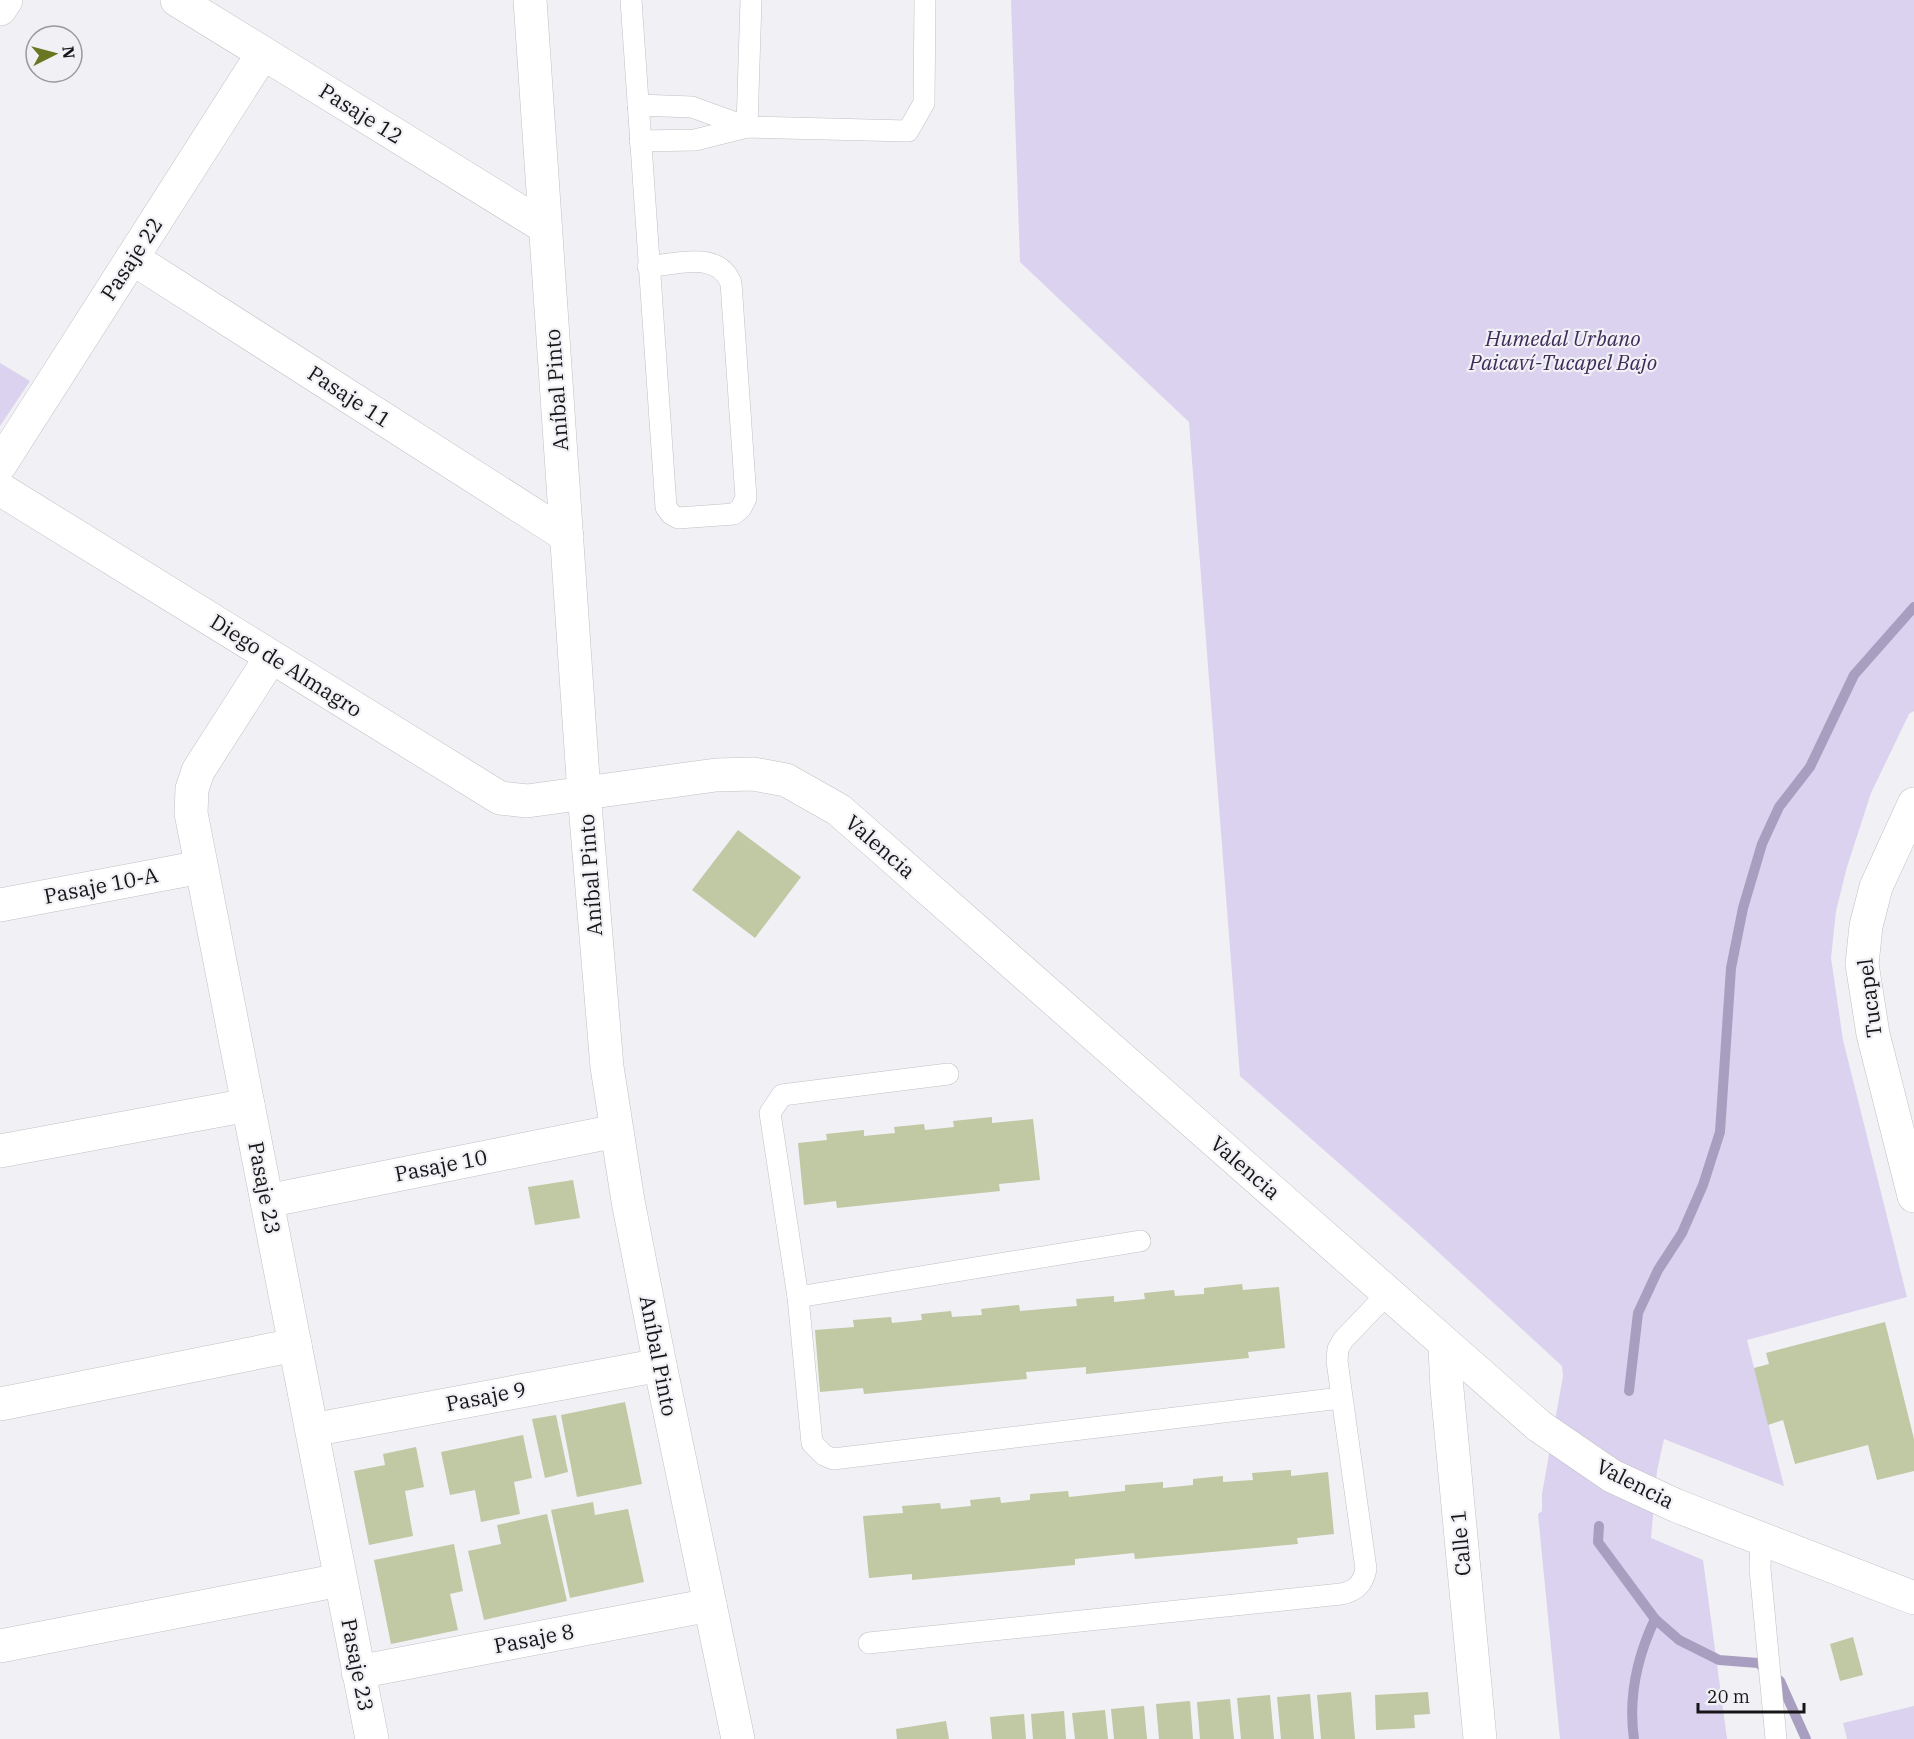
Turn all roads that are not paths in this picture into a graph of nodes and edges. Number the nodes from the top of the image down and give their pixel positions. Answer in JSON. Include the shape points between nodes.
{"nodes":[{"id":1,"x":6,"y":0,"type":"edge"},
{"id":2,"x":177,"y":0,"type":"edge"},
{"id":3,"x":530,"y":0,"type":"edge"},
{"id":4,"x":631,"y":0,"type":"edge"},
{"id":5,"x":752,"y":0,"type":"edge"},
{"id":6,"x":925,"y":0,"type":"edge"},
{"id":7,"x":0,"y":9,"type":"edge"},
{"id":8,"x":263,"y":53,"type":"junction"},
{"id":9,"x":638,"y":105,"type":"junction"},
{"id":10,"x":747,"y":127,"type":"junction"},
{"id":11,"x":640,"y":141,"type":"junction"},
{"id":12,"x":545,"y":227,"type":"junction"},
{"id":13,"x":132,"y":258,"type":"junction"},
{"id":14,"x":648,"y":267,"type":"junction"},
{"id":15,"x":0,"y":465,"type":"edge"},
{"id":16,"x":0,"y":489,"type":"edge"},
{"id":17,"x":567,"y":537,"type":"junction"},
{"id":18,"x":271,"y":657,"type":"junction"},
{"id":19,"x":585,"y":793,"type":"junction"},
{"id":20,"x":1914,"y":806,"type":"edge"},
{"id":21,"x":201,"y":867,"type":"junction"},
{"id":22,"x":0,"y":905,"type":"edge"},
{"id":23,"x":948,"y":1074,"type":"dead end"},
{"id":24,"x":248,"y":1105,"type":"junction"},
{"id":25,"x":616,"y":1131,"type":"junction"},
{"id":26,"x":0,"y":1151,"type":"edge"},
{"id":27,"x":1914,"y":1196,"type":"edge"},
{"id":28,"x":267,"y":1201,"type":"junction"},
{"id":29,"x":1140,"y":1241,"type":"dead end"},
{"id":30,"x":1388,"y":1293,"type":"junction"},
{"id":31,"x":798,"y":1297,"type":"junction"},
{"id":32,"x":295,"y":1345,"type":"junction"},
{"id":33,"x":1445,"y":1347,"type":"junction"},
{"id":34,"x":660,"y":1365,"type":"junction"},
{"id":35,"x":1341,"y":1398,"type":"junction"},
{"id":36,"x":0,"y":1404,"type":"edge"},
{"id":37,"x":312,"y":1430,"type":"junction"},
{"id":38,"x":1761,"y":1538,"type":"junction"},
{"id":39,"x":340,"y":1580,"type":"junction"},
{"id":40,"x":1914,"y":1598,"type":"edge"},
{"id":41,"x":710,"y":1605,"type":"junction"},
{"id":42,"x":869,"y":1643,"type":"dead end"},
{"id":43,"x":0,"y":1646,"type":"edge"},
{"id":44,"x":358,"y":1672,"type":"junction"},
{"id":45,"x":372,"y":1739,"type":"edge"},
{"id":46,"x":738,"y":1739,"type":"edge"},
{"id":47,"x":1480,"y":1739,"type":"edge"},
{"id":48,"x":1776,"y":1739,"type":"edge"}],
"edges":[{"from":1,"to":7,"type":"street"},
{"from":2,"to":8,"type":"street","name":"Pasaje 12"},
{"from":3,"to":12,"type":"street","name":"Aníbal Pinto"},
{"from":4,"to":9,"type":"lane"},
{"from":5,"to":10,"type":"lane"},
{"from":6,"to":10,"type":"lane","via":[[924,103],[908,131]]},
{"from":8,"to":12,"type":"street","name":"Pasaje 12"},
{"from":8,"to":13,"type":"street","name":"Pasaje 22"},
{"from":9,"to":10,"type":"lane","via":[[692,107]]},
{"from":9,"to":11,"type":"lane"},
{"from":10,"to":11,"type":"lane","via":[[695,140]]},
{"from":11,"to":14,"type":"lane"},
{"from":12,"to":17,"type":"street","name":"Aníbal Pinto"},
{"from":13,"to":15,"type":"street","name":"Pasaje 22"},
{"from":13,"to":17,"type":"street","name":"Pasaje 11"},
{"from":14,"to":14,"type":"lane","via":[[666,507],[678,518],[734,514],[746,498],[731,283],[726,271],[716,263]]},
{"from":16,"to":18,"type":"street","name":"Diego de Almagro"},
{"from":17,"to":19,"type":"street","name":"Aníbal Pinto"},
{"from":18,"to":19,"type":"street","name":"Diego de Almagro","via":[[500,798],[527,801]]},
{"from":18,"to":21,"type":"street","name":"Pasaje 23","via":[[198,771],[192,789],[191,813]]},
{"from":19,"to":25,"type":"street","name":"Aníbal Pinto"},
{"from":19,"to":30,"type":"street","name":"Valencia","via":[[716,775],[753,774],[786,780],[816,795],[839,810]]},
{"from":20,"to":27,"type":"street","name":"Tucapel","via":[[1876,887],[1862,964],[1873,1035]]},
{"from":21,"to":22,"type":"street","name":"Pasaje 10-A"},
{"from":21,"to":24,"type":"street","name":"Pasaje 23"},
{"from":23,"to":31,"type":"lane","via":[[782,1095],[775,1103],[770,1113]]},
{"from":24,"to":26,"type":"street"},
{"from":24,"to":28,"type":"street","name":"Pasaje 23"},
{"from":25,"to":28,"type":"street","name":"Pasaje 10"},
{"from":25,"to":34,"type":"street","name":"Aníbal Pinto"},
{"from":28,"to":32,"type":"street","name":"Pasaje 23"},
{"from":29,"to":31,"type":"lane"},
{"from":30,"to":33,"type":"street","name":"Valencia"},
{"from":30,"to":35,"type":"lane","via":[[1338,1349]]},
{"from":31,"to":35,"type":"lane","via":[[812,1443],[833,1459]]},
{"from":32,"to":36,"type":"street"},
{"from":32,"to":37,"type":"street","name":"Pasaje 23"},
{"from":33,"to":38,"type":"street","name":"Valencia","via":[[1539,1426],[1612,1476]]},
{"from":33,"to":47,"type":"street","name":"Calle 1"},
{"from":34,"to":37,"type":"street","name":"Pasaje 9"},
{"from":34,"to":41,"type":"street","name":"Aníbal Pinto"},
{"from":35,"to":42,"type":"lane","via":[[1366,1569],[1364,1579],[1351,1592]]},
{"from":37,"to":39,"type":"street","name":"Pasaje 23"},
{"from":38,"to":40,"type":"street","name":"Valencia"},
{"from":38,"to":48,"type":"lane","via":[[1760,1569]]},
{"from":39,"to":43,"type":"street"},
{"from":39,"to":44,"type":"street","name":"Pasaje 23"},
{"from":41,"to":44,"type":"street","name":"Pasaje 8"},
{"from":41,"to":46,"type":"street","name":"Aníbal Pinto"},
{"from":44,"to":45,"type":"street","name":"Pasaje 23"}]}
